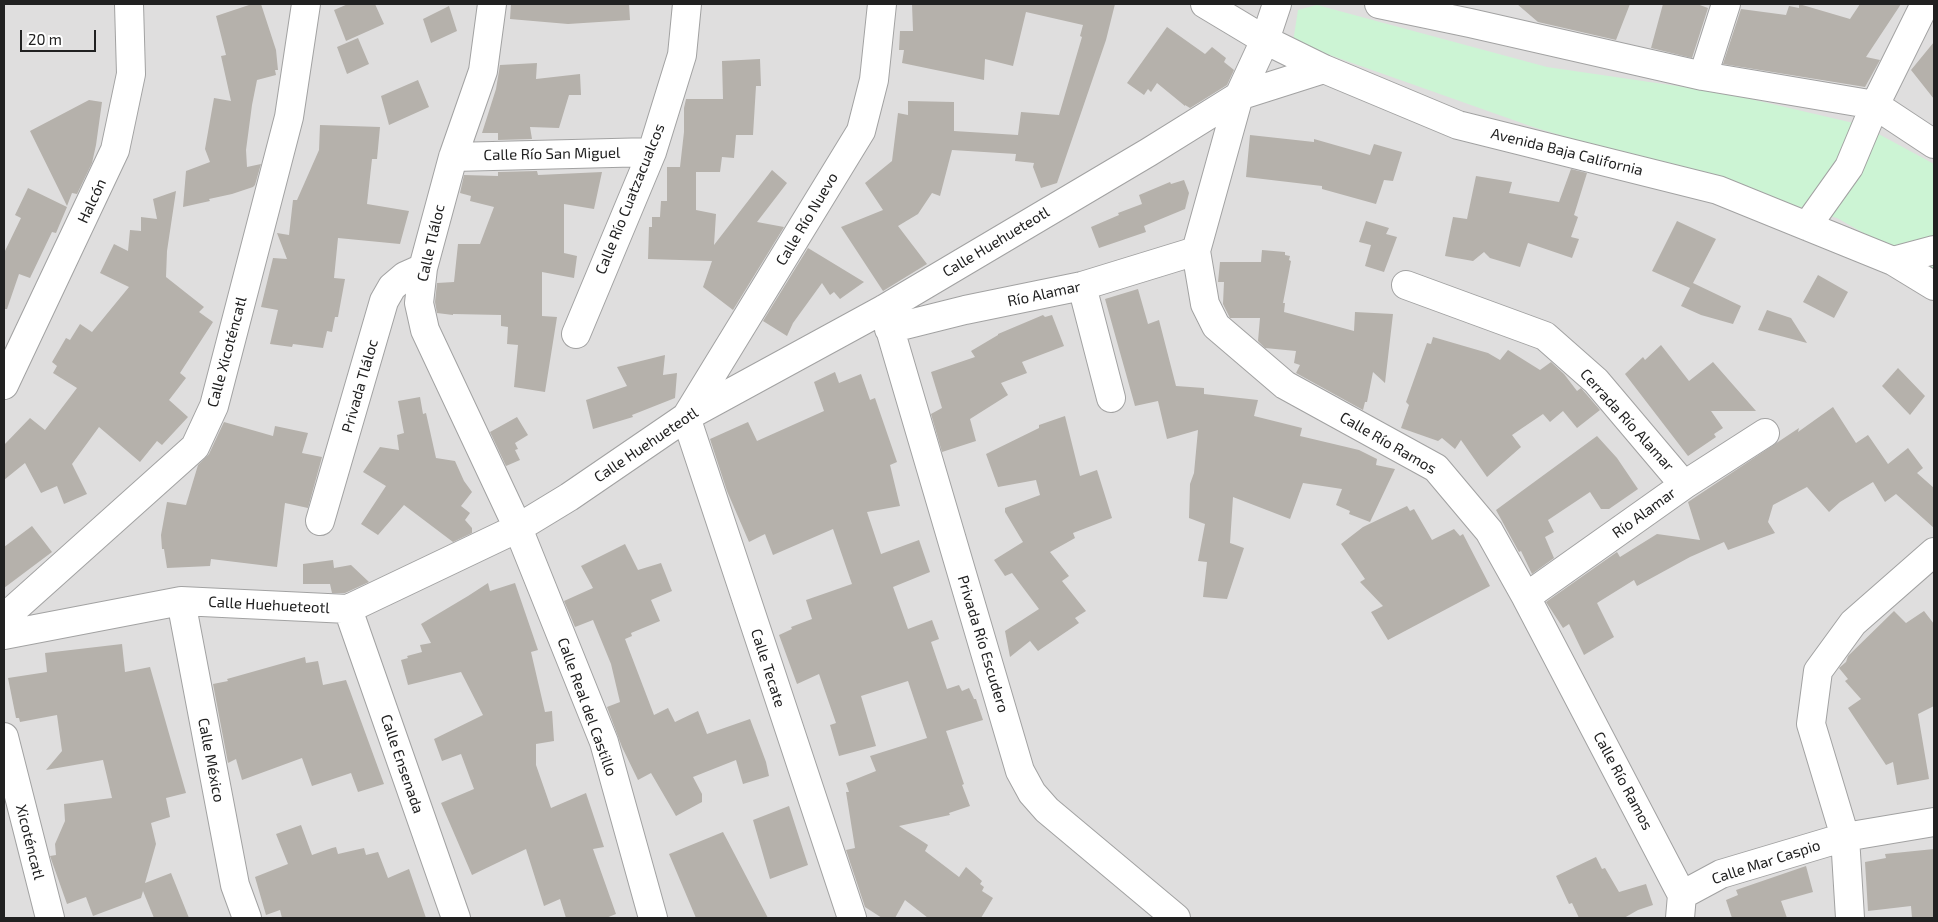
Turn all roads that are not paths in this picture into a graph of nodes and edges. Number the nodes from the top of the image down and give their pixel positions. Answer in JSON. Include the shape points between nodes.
{"nodes":[{"id":1,"x":129,"y":4,"type":"edge"},
{"id":2,"x":306,"y":4,"type":"edge"},
{"id":3,"x":492,"y":4,"type":"edge"},
{"id":4,"x":687,"y":4,"type":"edge"},
{"id":5,"x":882,"y":4,"type":"edge"},
{"id":6,"x":1205,"y":4,"type":"edge"},
{"id":7,"x":1277,"y":4,"type":"edge"},
{"id":8,"x":1379,"y":4,"type":"edge"},
{"id":9,"x":1726,"y":4,"type":"edge"},
{"id":10,"x":1925,"y":4,"type":"edge"},
{"id":11,"x":1476,"y":13,"type":"edge"},
{"id":12,"x":1265,"y":40,"type":"junction"},
{"id":13,"x":1324,"y":69,"type":"junction"},
{"id":14,"x":1703,"y":76,"type":"junction"},
{"id":15,"x":1239,"y":96,"type":"junction"},
{"id":16,"x":1875,"y":104,"type":"junction"},
{"id":17,"x":1934,"y":144,"type":"edge"},
{"id":18,"x":652,"y":152,"type":"junction"},
{"id":19,"x":453,"y":157,"type":"junction"},
{"id":20,"x":1807,"y":226,"type":"junction"},
{"id":21,"x":1934,"y":250,"type":"edge"},
{"id":22,"x":1196,"y":251,"type":"junction"},
{"id":23,"x":1893,"y":261,"type":"junction"},
{"id":24,"x":423,"y":268,"type":"junction"},
{"id":25,"x":1406,"y":285,"type":"dead end"},
{"id":26,"x":1082,"y":286,"type":"junction"},
{"id":27,"x":1934,"y":286,"type":"edge"},
{"id":28,"x":886,"y":319,"type":"junction"},
{"id":29,"x":576,"y":334,"type":"dead end"},
{"id":30,"x":4,"y":385,"type":"edge"},
{"id":31,"x":1111,"y":398,"type":"dead end"},
{"id":32,"x":686,"y":417,"type":"junction"},
{"id":33,"x":1764,"y":433,"type":"dead end"},
{"id":34,"x":1684,"y":485,"type":"junction"},
{"id":35,"x":320,"y":521,"type":"dead end"},
{"id":36,"x":518,"y":528,"type":"junction"},
{"id":37,"x":1934,"y":552,"type":"edge"},
{"id":38,"x":1526,"y":597,"type":"junction"},
{"id":39,"x":181,"y":601,"type":"junction"},
{"id":40,"x":348,"y":609,"type":"junction"},
{"id":41,"x":4,"y":618,"type":"edge"},
{"id":42,"x":4,"y":635,"type":"edge"},
{"id":43,"x":4,"y":737,"type":"edge"},
{"id":44,"x":1934,"y":822,"type":"edge"},
{"id":45,"x":1845,"y":836,"type":"junction"},
{"id":46,"x":1681,"y":907,"type":"edge"},
{"id":47,"x":50,"y":918,"type":"edge"},
{"id":48,"x":247,"y":918,"type":"edge"},
{"id":49,"x":456,"y":918,"type":"edge"},
{"id":50,"x":653,"y":918,"type":"edge"},
{"id":51,"x":851,"y":918,"type":"edge"},
{"id":52,"x":1176,"y":918,"type":"edge"},
{"id":53,"x":1850,"y":918,"type":"edge"}],
"edges":[{"from":1,"to":30,"type":"street","name":"Halcón","via":[[131,74],[115,150]]},
{"from":2,"to":41,"type":"street","name":"Calle Xicoténcatl","via":[[289,117],[214,406],[195,447]]},
{"from":3,"to":19,"type":"street","name":"Calle Tláloc","via":[[483,71]]},
{"from":4,"to":18,"type":"street","name":"Calle Río Cuatzacualcos","via":[[682,55]]},
{"from":5,"to":32,"type":"street","name":"Calle Río Nuevo","via":[[874,80],[861,131]]},
{"from":6,"to":12,"type":"street","name":"Avenida Baja California"},
{"from":7,"to":12,"type":"street","name":"Calle Río Ramos"},
{"from":8,"to":11,"type":"street"},
{"from":9,"to":14,"type":"street"},
{"from":10,"to":16,"type":"street"},
{"from":11,"to":14,"type":"street"},
{"from":12,"to":13,"type":"street","name":"Avenida Baja California"},
{"from":12,"to":15,"type":"street","name":"Calle Río Ramos"},
{"from":13,"to":15,"type":"street","name":"Calle Huehueteotl"},
{"from":13,"to":20,"type":"street","name":"Avenida Baja California","via":[[1458,125],[1718,190]]},
{"from":14,"to":16,"type":"street"},
{"from":15,"to":22,"type":"street","name":"Calle Río Ramos"},
{"from":15,"to":28,"type":"street","name":"Calle Huehueteotl"},
{"from":16,"to":17,"type":"street"},
{"from":16,"to":20,"type":"street","via":[[1849,167]]},
{"from":18,"to":19,"type":"street","name":"Calle Río San Miguel"},
{"from":18,"to":29,"type":"street","name":"Calle Río Cuatzacualcos"},
{"from":19,"to":24,"type":"street","name":"Calle Tláloc"},
{"from":20,"to":23,"type":"street","name":"Avenida Baja California"},
{"from":21,"to":23,"type":"street"},
{"from":22,"to":26,"type":"street","name":"Río Alamar"},
{"from":22,"to":38,"type":"street","name":"Calle Río Ramos","via":[[1205,304],[1216,326],[1285,385],[1436,468],[1489,531]]},
{"from":23,"to":27,"type":"street","name":"Avenida Baja California"},
{"from":24,"to":35,"type":"street","name":"Privada Tláloc","via":[[405,276],[392,287],[384,301]]},
{"from":24,"to":36,"type":"street","name":"Calle Tláloc","via":[[419,303],[425,330]]},
{"from":25,"to":34,"type":"street","name":"Cerrada Río Alamar","via":[[1545,336],[1596,381]]},
{"from":26,"to":28,"type":"street","name":"Río Alamar","via":[[965,310]]},
{"from":26,"to":31,"type":"street"},
{"from":28,"to":32,"type":"street","name":"Calle Huehueteotl"},
{"from":28,"to":52,"type":"street","name":"Privada Río Escudero","via":[[1020,771],[1032,793],[1047,810]]},
{"from":32,"to":36,"type":"street","name":"Calle Huehueteotl","via":[[570,497]]},
{"from":32,"to":51,"type":"street","name":"Calle Tecate"},
{"from":33,"to":34,"type":"street","name":"Río Alamar"},
{"from":34,"to":38,"type":"street","name":"Río Alamar"},
{"from":36,"to":40,"type":"street","name":"Calle Huehueteotl"},
{"from":36,"to":50,"type":"street","name":"Calle Real del Castillo","via":[[604,742]]},
{"from":37,"to":45,"type":"street","via":[[1853,623],[1818,671],[1811,724]]},
{"from":38,"to":46,"type":"street","name":"Calle Río Ramos"},
{"from":39,"to":40,"type":"street","name":"Calle Huehueteotl"},
{"from":39,"to":42,"type":"street","name":"Calle Huehueteotl"},
{"from":39,"to":48,"type":"street","name":"Calle México","via":[[235,885]]},
{"from":40,"to":49,"type":"street","name":"Calle Ensenada"},
{"from":43,"to":47,"type":"street","name":"Xicoténcatl"},
{"from":44,"to":45,"type":"street","name":"Calle Mar Caspio"},
{"from":45,"to":46,"type":"street","name":"Calle Mar Caspio","via":[[1721,874]]},
{"from":45,"to":53,"type":"street"}]}
